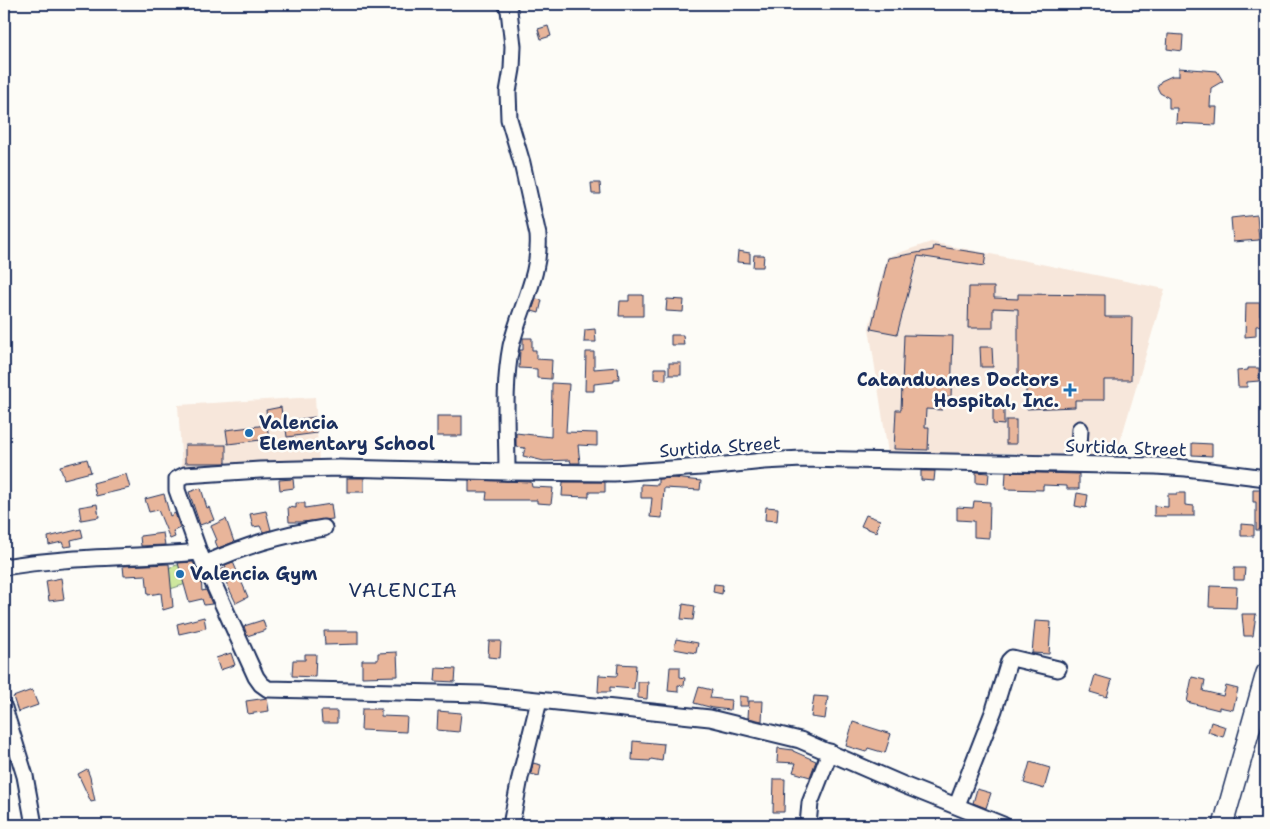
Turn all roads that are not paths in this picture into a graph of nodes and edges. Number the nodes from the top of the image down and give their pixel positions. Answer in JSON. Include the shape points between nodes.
{"nodes":[{"id":1,"x":506,"y":4,"type":"edge"},
{"id":2,"x":1080,"y":429,"type":"dead end"},
{"id":3,"x":1078,"y":464,"type":"junction"},
{"id":4,"x":507,"y":472,"type":"junction"},
{"id":5,"x":1266,"y":478,"type":"edge"},
{"id":6,"x":324,"y":528,"type":"dead end"},
{"id":7,"x":201,"y":558,"type":"junction"},
{"id":8,"x":4,"y":567,"type":"edge"},
{"id":9,"x":1058,"y":669,"type":"dead end"},
{"id":10,"x":1266,"y":673,"type":"edge"},
{"id":11,"x":539,"y":701,"type":"junction"},
{"id":12,"x":4,"y":708,"type":"edge"},
{"id":13,"x":830,"y":752,"type":"junction"},
{"id":14,"x":957,"y":806,"type":"junction"},
{"id":15,"x":34,"y":825,"type":"edge"},
{"id":16,"x":511,"y":825,"type":"edge"},
{"id":17,"x":808,"y":825,"type":"edge"},
{"id":18,"x":1003,"y":825,"type":"edge"},
{"id":19,"x":1223,"y":825,"type":"edge"}],
"edges":[{"from":1,"to":4,"type":"street","via":[[513,46],[508,105],[539,245],[536,269],[510,354]]},
{"from":2,"to":3,"type":"street"},
{"from":3,"to":4,"type":"street","name":"Surtida Street","via":[[802,459],[640,472]]},
{"from":3,"to":5,"type":"street","name":"Surtida Street","via":[[1186,468]]},
{"from":4,"to":7,"type":"street","name":"Surtida Street","via":[[302,469],[184,475],[177,479],[177,490]]},
{"from":6,"to":7,"type":"street","via":[[284,535]]},
{"from":7,"to":8,"type":"street","via":[[154,556],[52,560]]},
{"from":7,"to":11,"type":"street","via":[[256,677],[268,689],[451,693]]},
{"from":9,"to":14,"type":"street","via":[[1012,658],[1008,661],[994,710]]},
{"from":10,"to":19,"type":"main road"},
{"from":11,"to":13,"type":"street","via":[[710,718],[786,736]]},
{"from":11,"to":16,"type":"street"},
{"from":12,"to":15,"type":"street","via":[[25,776]]},
{"from":13,"to":14,"type":"street"},
{"from":13,"to":17,"type":"street","via":[[810,803]]},
{"from":14,"to":18,"type":"street"}]}
